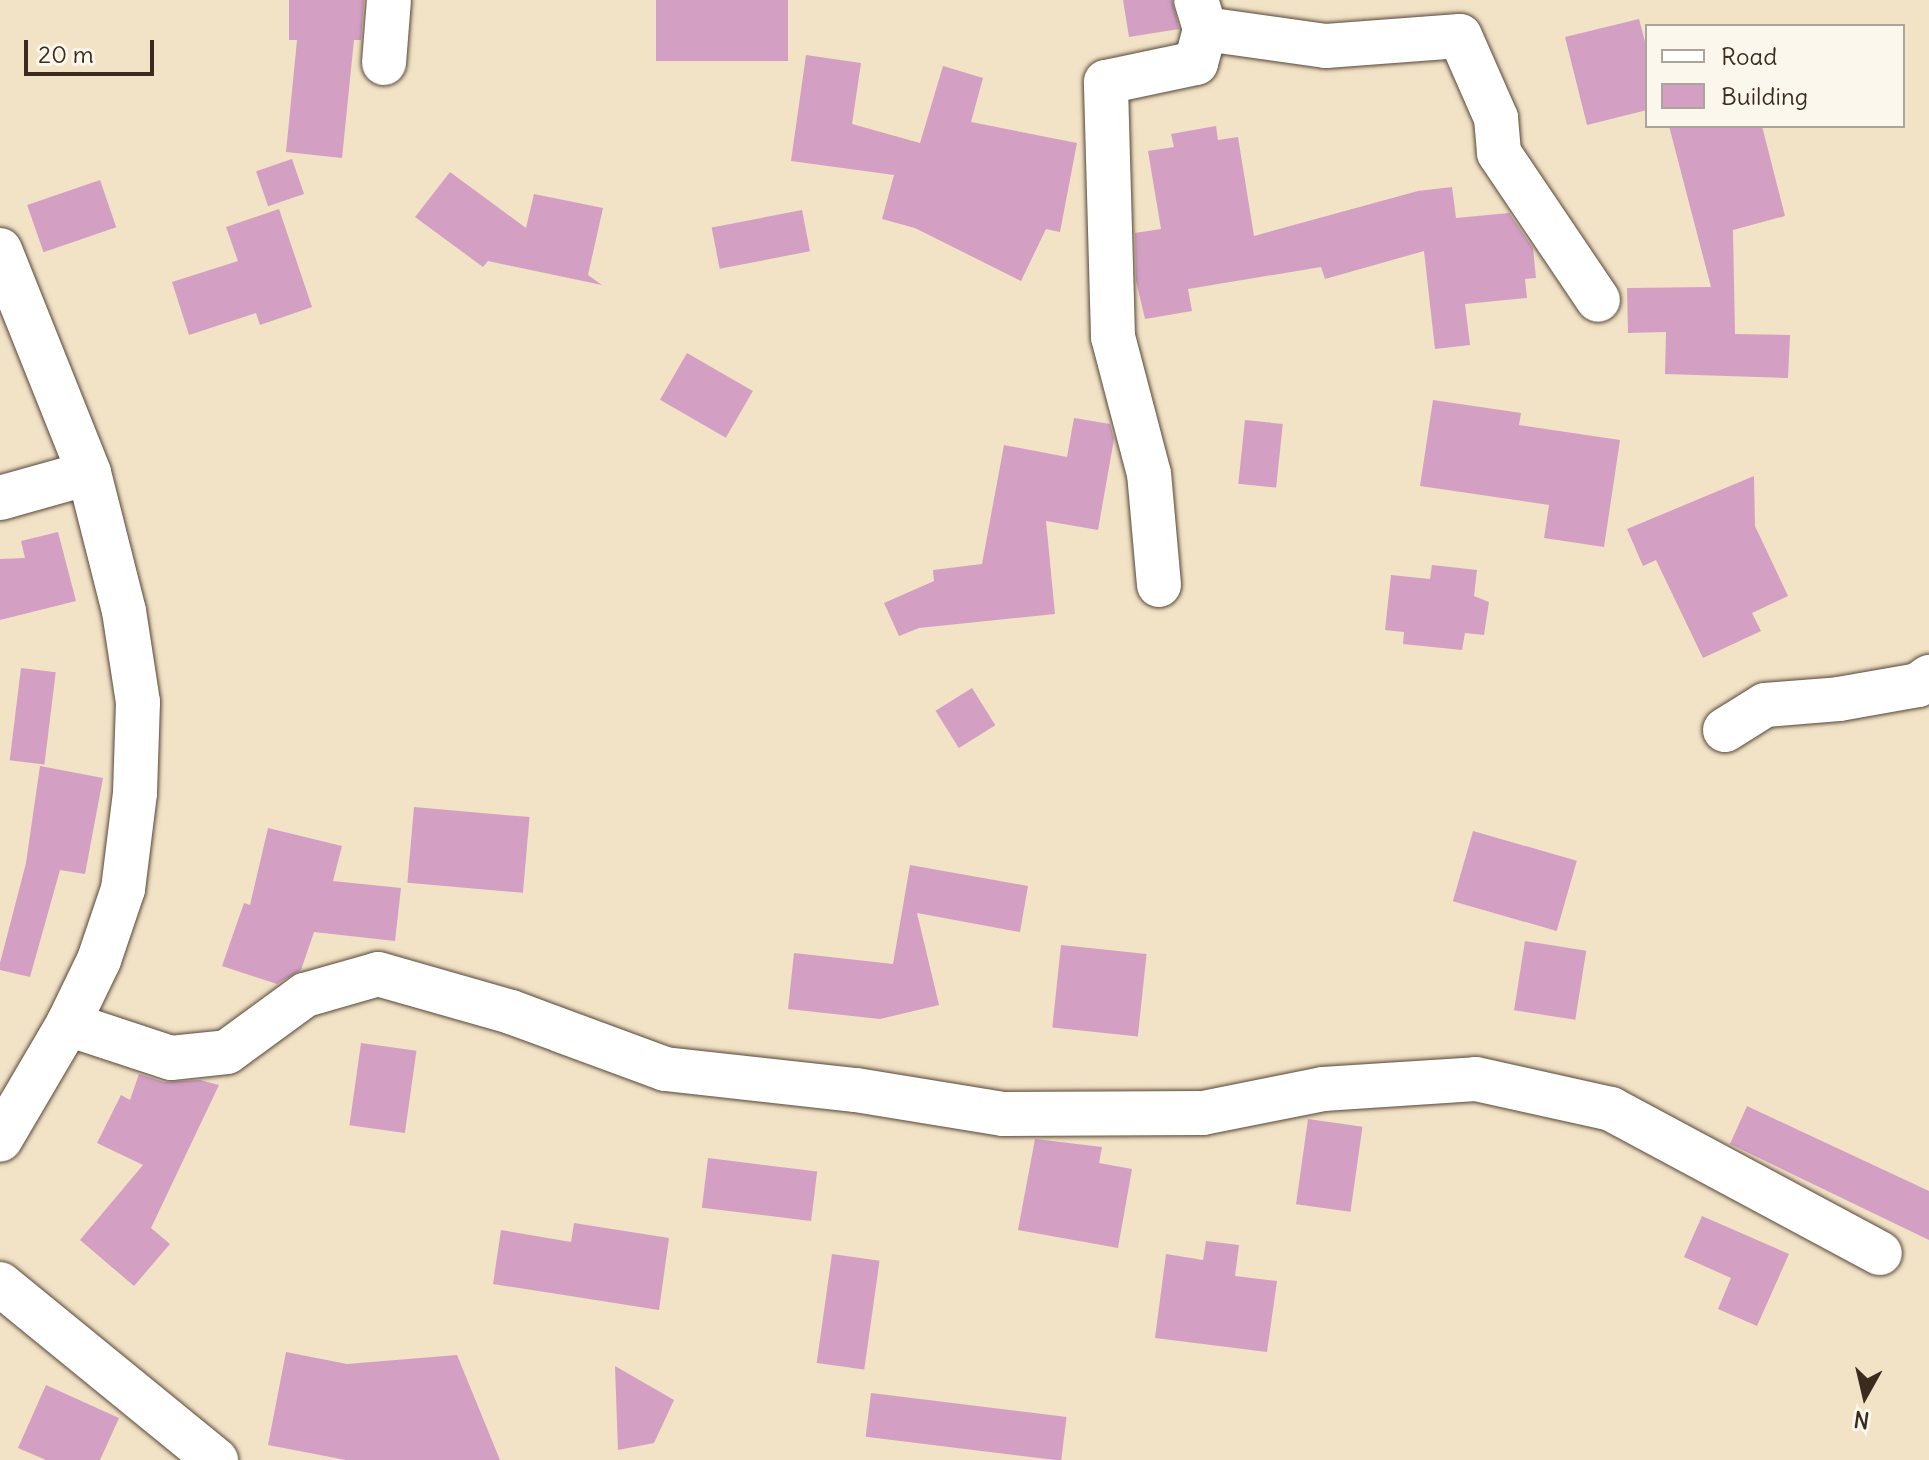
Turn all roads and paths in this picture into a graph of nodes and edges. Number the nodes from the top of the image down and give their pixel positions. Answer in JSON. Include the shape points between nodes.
{"nodes":[{"id":1,"x":389,"y":0,"type":"edge"},
{"id":2,"x":1200,"y":15,"type":"edge"},
{"id":3,"x":384,"y":63,"type":"dead end"},
{"id":4,"x":0,"y":250,"type":"edge"},
{"id":5,"x":1598,"y":300,"type":"dead end"},
{"id":6,"x":89,"y":473,"type":"junction"},
{"id":7,"x":0,"y":498,"type":"edge"},
{"id":8,"x":1159,"y":585,"type":"dead end"},
{"id":9,"x":1929,"y":677,"type":"edge"},
{"id":10,"x":1725,"y":730,"type":"dead end"},
{"id":11,"x":68,"y":1024,"type":"junction"},
{"id":12,"x":0,"y":1140,"type":"edge"},
{"id":13,"x":1880,"y":1253,"type":"dead end"},
{"id":14,"x":0,"y":1284,"type":"edge"},
{"id":15,"x":216,"y":1460,"type":"edge"}],
"edges":[{"from":1,"to":3,"type":"street"},
{"from":2,"to":5,"type":"street","via":[[1326,46],[1460,36],[1496,118],[1499,153]]},
{"from":2,"to":8,"type":"street","via":[[1196,63],[1106,82],[1113,337],[1149,474]]},
{"from":4,"to":6,"type":"street"},
{"from":6,"to":7,"type":"street"},
{"from":6,"to":11,"type":"street","via":[[124,611],[138,702],[135,793],[123,889],[99,960]]},
{"from":9,"to":10,"type":"street","via":[[1918,685],[1866,695],[1765,705]]},
{"from":11,"to":12,"type":"street"},
{"from":11,"to":13,"type":"street","via":[[171,1058],[227,1052],[305,995],[378,974],[511,1012],[665,1069],[856,1090],[1003,1114],[1203,1113],[1323,1089],[1476,1079],[1611,1109]]},
{"from":14,"to":15,"type":"street"}]}
